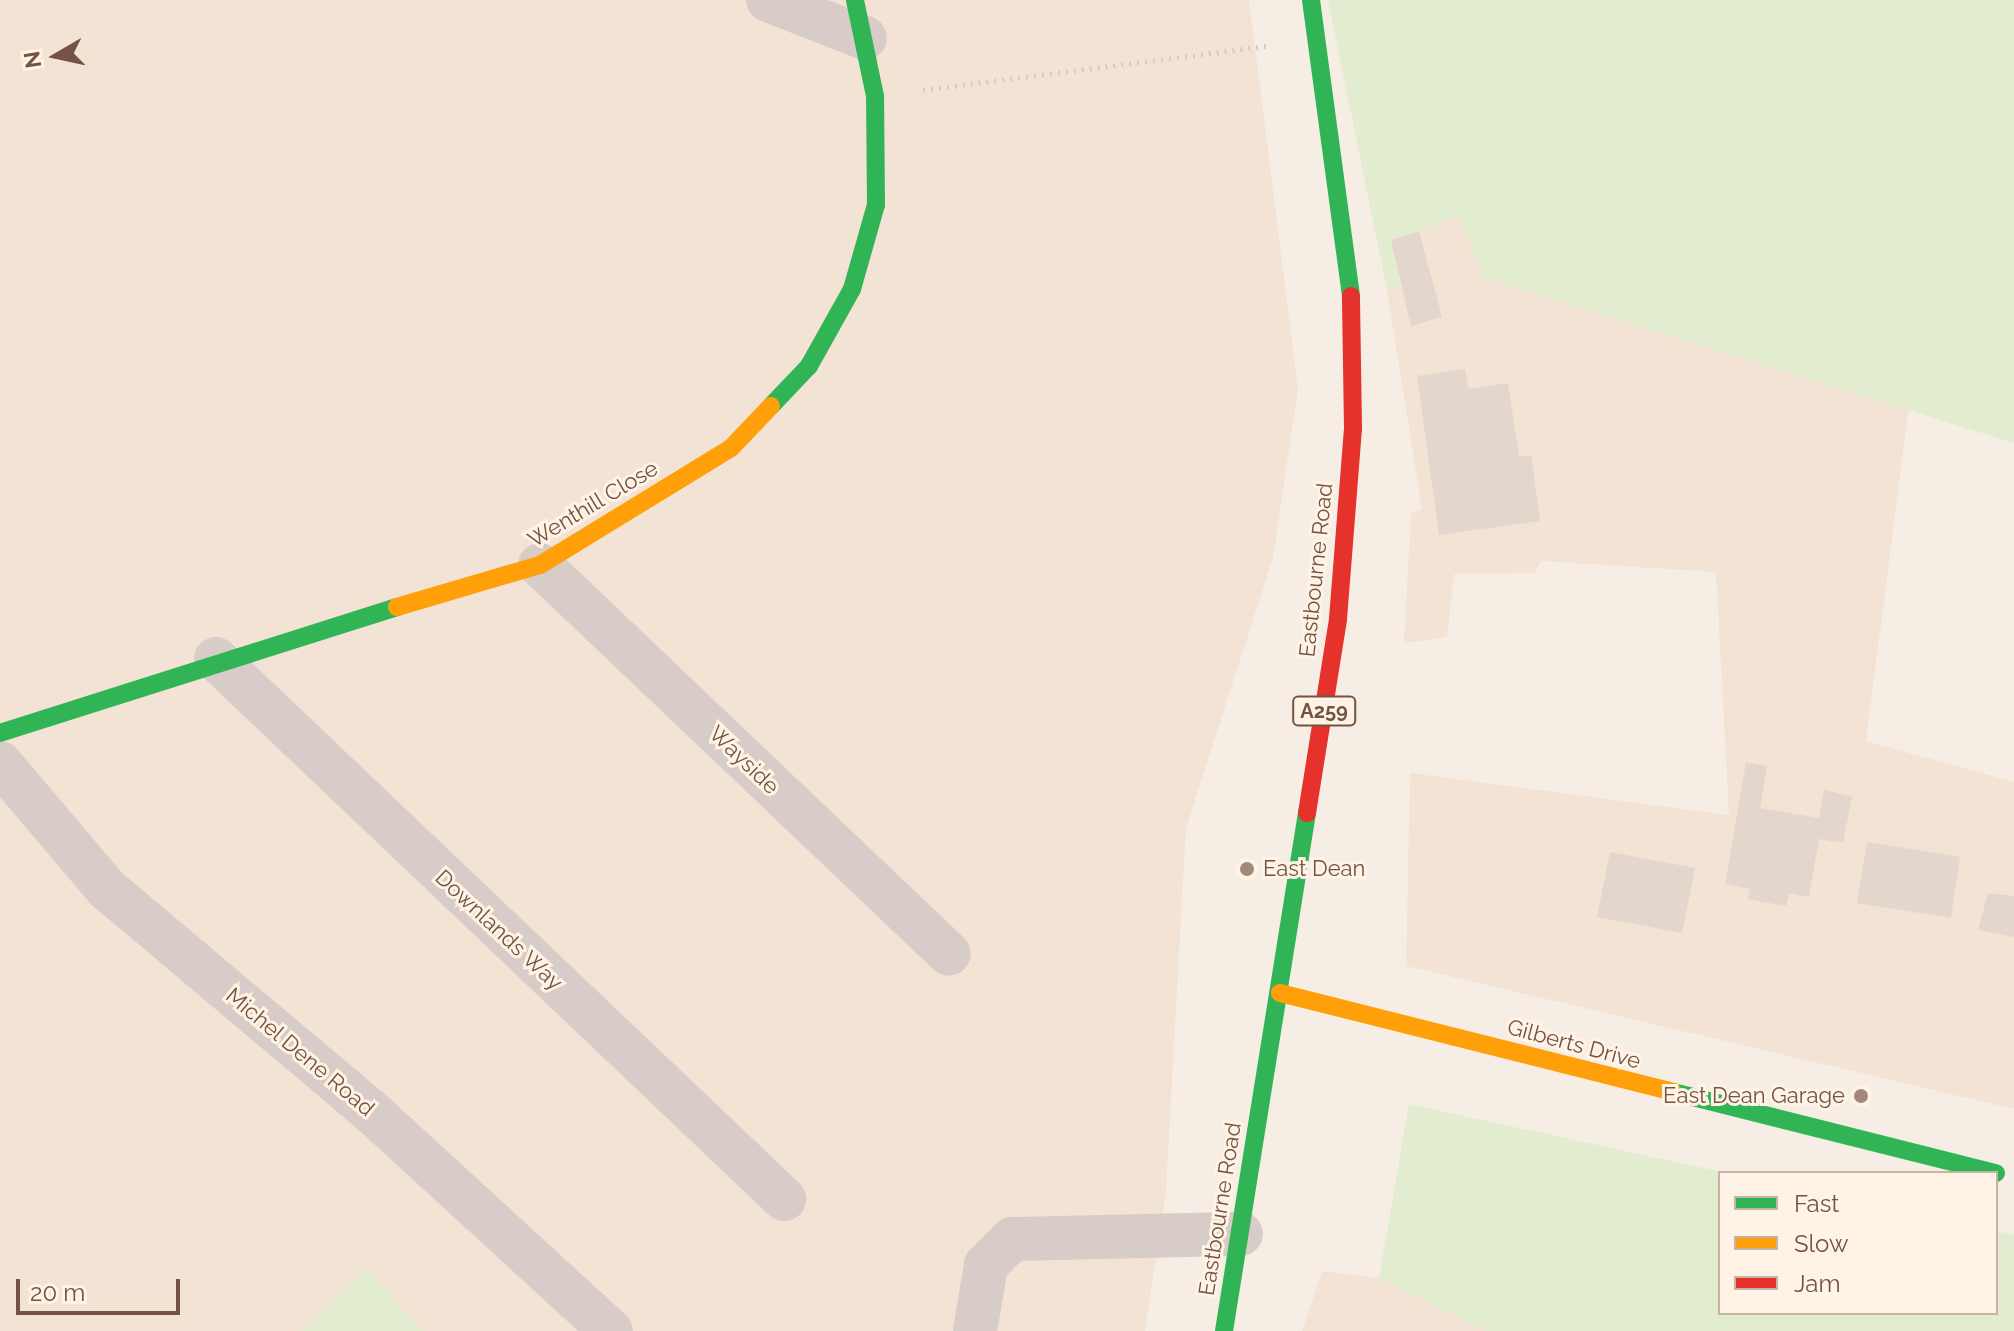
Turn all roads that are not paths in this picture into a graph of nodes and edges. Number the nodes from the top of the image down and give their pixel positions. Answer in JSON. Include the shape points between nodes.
{"nodes":[{"id":1,"x":768,"y":0,"type":"edge"},
{"id":2,"x":1311,"y":0,"type":"edge"},
{"id":3,"x":860,"y":19,"type":"edge"},
{"id":4,"x":540,"y":565,"type":"junction"},
{"id":5,"x":216,"y":659,"type":"junction"},
{"id":6,"x":0,"y":733,"type":"edge"},
{"id":7,"x":0,"y":763,"type":"edge"},
{"id":8,"x":949,"y":954,"type":"dead end"},
{"id":9,"x":1280,"y":993,"type":"junction"},
{"id":10,"x":1988,"y":1171,"type":"edge"},
{"id":11,"x":784,"y":1199,"type":"dead end"},
{"id":12,"x":1241,"y":1234,"type":"junction"},
{"id":13,"x":611,"y":1331,"type":"edge"},
{"id":14,"x":975,"y":1331,"type":"edge"},
{"id":15,"x":1224,"y":1331,"type":"edge"}],
"edges":[{"from":1,"to":3,"type":"street"},
{"from":2,"to":9,"type":"street","name":"Eastbourne Road","number":"A259","via":[[1351,279],[1353,428],[1338,619]]},
{"from":3,"to":4,"type":"street","name":"Wenthill Close","via":[[875,96],[876,205],[852,289],[809,366],[731,448]]},
{"from":4,"to":5,"type":"street","name":"Wenthill Close"},
{"from":4,"to":8,"type":"street","name":"Wayside"},
{"from":5,"to":6,"type":"street","name":"Wenthill Close"},
{"from":5,"to":11,"type":"street","name":"Downlands Way"},
{"from":7,"to":13,"type":"street","name":"Michel Dene Road","via":[[107,889],[375,1115]]},
{"from":9,"to":10,"type":"street","name":"Gilberts Drive"},
{"from":9,"to":12,"type":"street","name":"Eastbourne Road","number":"A259"},
{"from":12,"to":14,"type":"street","via":[[1012,1239],[986,1265]]},
{"from":12,"to":15,"type":"street","name":"Eastbourne Road","number":"A259"}]}
